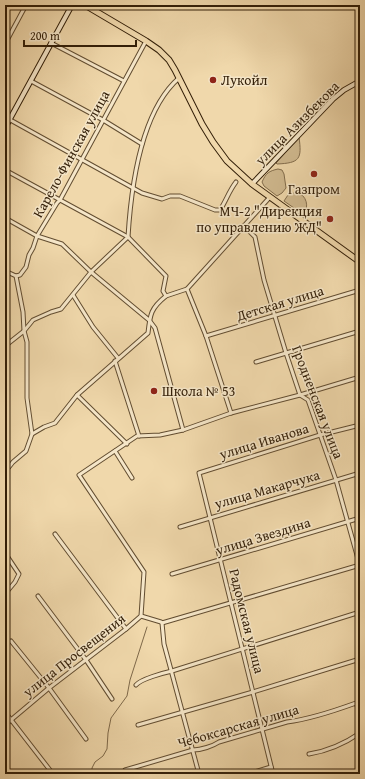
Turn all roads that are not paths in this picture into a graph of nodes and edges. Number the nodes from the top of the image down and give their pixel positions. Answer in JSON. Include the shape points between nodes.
{"nodes":[{"id":1,"x":26,"y":5,"type":"edge"},
{"id":2,"x":72,"y":5,"type":"edge"},
{"id":3,"x":84,"y":5,"type":"edge"},
{"id":4,"x":146,"y":41,"type":"junction"},
{"id":5,"x":51,"y":43,"type":"junction"},
{"id":6,"x":5,"y":44,"type":"edge"},
{"id":7,"x":179,"y":78,"type":"junction"},
{"id":8,"x":31,"y":81,"type":"junction"},
{"id":9,"x":124,"y":81,"type":"junction"},
{"id":10,"x":360,"y":81,"type":"edge"},
{"id":11,"x":5,"y":117,"type":"edge"},
{"id":12,"x":10,"y":119,"type":"junction"},
{"id":13,"x":103,"y":120,"type":"junction"},
{"id":14,"x":5,"y":128,"type":"edge"},
{"id":15,"x":142,"y":144,"type":"junction"},
{"id":16,"x":82,"y":159,"type":"junction"},
{"id":17,"x":5,"y":170,"type":"edge"},
{"id":18,"x":236,"y":182,"type":"dead end"},
{"id":19,"x":252,"y":184,"type":"junction"},
{"id":20,"x":132,"y":188,"type":"junction"},
{"id":21,"x":270,"y":198,"type":"junction"},
{"id":22,"x":60,"y":200,"type":"junction"},
{"id":23,"x":5,"y":218,"type":"edge"},
{"id":24,"x":244,"y":226,"type":"junction"},
{"id":25,"x":37,"y":236,"type":"junction"},
{"id":26,"x":128,"y":237,"type":"junction"},
{"id":27,"x":360,"y":262,"type":"edge"},
{"id":28,"x":5,"y":271,"type":"edge"},
{"id":29,"x":91,"y":272,"type":"junction"},
{"id":30,"x":16,"y":276,"type":"junction"},
{"id":31,"x":187,"y":289,"type":"junction"},
{"id":32,"x":360,"y":290,"type":"edge"},
{"id":33,"x":73,"y":295,"type":"junction"},
{"id":34,"x":166,"y":296,"type":"junction"},
{"id":35,"x":274,"y":316,"type":"junction"},
{"id":36,"x":149,"y":320,"type":"junction"},
{"id":37,"x":24,"y":330,"type":"junction"},
{"id":38,"x":360,"y":331,"type":"edge"},
{"id":39,"x":206,"y":336,"type":"junction"},
{"id":40,"x":5,"y":346,"type":"edge"},
{"id":41,"x":286,"y":353,"type":"junction"},
{"id":42,"x":117,"y":360,"type":"junction"},
{"id":43,"x":256,"y":362,"type":"dead end"},
{"id":44,"x":360,"y":377,"type":"edge"},
{"id":45,"x":300,"y":394,"type":"junction"},
{"id":46,"x":77,"y":396,"type":"junction"},
{"id":47,"x":231,"y":413,"type":"junction"},
{"id":48,"x":360,"y":425,"type":"edge"},
{"id":49,"x":183,"y":430,"type":"junction"},
{"id":50,"x":32,"y":434,"type":"junction"},
{"id":51,"x":320,"y":435,"type":"junction"},
{"id":52,"x":139,"y":436,"type":"junction"},
{"id":53,"x":127,"y":444,"type":"junction"},
{"id":54,"x":115,"y":451,"type":"junction"},
{"id":55,"x":5,"y":465,"type":"edge"},
{"id":56,"x":8,"y":468,"type":"junction"},
{"id":57,"x":5,"y":472,"type":"edge"},
{"id":58,"x":199,"y":473,"type":"joint"},
{"id":59,"x":360,"y":473,"type":"edge"},
{"id":60,"x":132,"y":478,"type":"dead end"},
{"id":61,"x":336,"y":480,"type":"junction"},
{"id":62,"x":209,"y":518,"type":"junction"},
{"id":63,"x":360,"y":518,"type":"edge"},
{"id":64,"x":347,"y":522,"type":"junction"},
{"id":65,"x":180,"y":527,"type":"dead end"},
{"id":66,"x":55,"y":534,"type":"dead end"},
{"id":67,"x":5,"y":553,"type":"edge"},
{"id":68,"x":220,"y":561,"type":"junction"},
{"id":69,"x":360,"y":565,"type":"edge"},
{"id":70,"x":172,"y":574,"type":"dead end"},
{"id":71,"x":5,"y":594,"type":"edge"},
{"id":72,"x":38,"y":596,"type":"dead end"},
{"id":73,"x":231,"y":603,"type":"junction"},
{"id":74,"x":360,"y":612,"type":"edge"},
{"id":75,"x":141,"y":616,"type":"junction"},
{"id":76,"x":162,"y":623,"type":"junction"},
{"id":77,"x":126,"y":629,"type":"junction"},
{"id":78,"x":10,"y":641,"type":"dead end"},
{"id":79,"x":243,"y":649,"type":"junction"},
{"id":80,"x":360,"y":659,"type":"edge"},
{"id":81,"x":86,"y":660,"type":"junction"},
{"id":82,"x":172,"y":671,"type":"junction"},
{"id":83,"x":136,"y":685,"type":"dead end"},
{"id":84,"x":49,"y":688,"type":"junction"},
{"id":85,"x":253,"y":692,"type":"junction"},
{"id":86,"x":112,"y":699,"type":"dead end"},
{"id":87,"x":5,"y":712,"type":"edge"},
{"id":88,"x":182,"y":712,"type":"junction"},
{"id":89,"x":360,"y":713,"type":"edge"},
{"id":90,"x":11,"y":720,"type":"junction"},
{"id":91,"x":5,"y":725,"type":"edge"},
{"id":92,"x":138,"y":725,"type":"dead end"},
{"id":93,"x":263,"y":730,"type":"junction"},
{"id":94,"x":360,"y":733,"type":"edge"},
{"id":95,"x":86,"y":739,"type":"dead end"},
{"id":96,"x":193,"y":750,"type":"junction"},
{"id":97,"x":309,"y":754,"type":"dead end"},
{"id":98,"x":271,"y":767,"type":"junction"},
{"id":99,"x":126,"y":772,"type":"edge"},
{"id":100,"x":52,"y":774,"type":"edge"},
{"id":101,"x":199,"y":774,"type":"edge"},
{"id":102,"x":248,"y":774,"type":"edge"},
{"id":103,"x":273,"y":774,"type":"edge"}],
"edges":[{"from":1,"to":6,"type":"street"},
{"from":2,"to":5,"type":"main road"},
{"from":3,"to":4,"type":"highway"},
{"from":4,"to":7,"type":"highway","via":[[169,60]]},
{"from":4,"to":9,"type":"street","name":"Карело-Финская улица"},
{"from":5,"to":8,"type":"main road"},
{"from":5,"to":9,"type":"street"},
{"from":7,"to":15,"type":"street","via":[[169,87],[149,123]]},
{"from":7,"to":19,"type":"highway","via":[[213,142],[227,161]]},
{"from":8,"to":12,"type":"main road"},
{"from":8,"to":13,"type":"street"},
{"from":9,"to":13,"type":"street","name":"Карело-Финская улица"},
{"from":10,"to":19,"type":"main road","name":"улица Азизбекова","via":[[333,99]]},
{"from":11,"to":12,"type":"street"},
{"from":12,"to":14,"type":"main road"},
{"from":12,"to":16,"type":"street"},
{"from":13,"to":15,"type":"street"},
{"from":13,"to":16,"type":"street","name":"Карело-Финская улица"},
{"from":15,"to":20,"type":"street"},
{"from":16,"to":20,"type":"street"},
{"from":16,"to":22,"type":"street","name":"Карело-Финская улица"},
{"from":17,"to":22,"type":"street"},
{"from":18,"to":20,"type":"street","via":[[220,210],[180,196],[162,199]]},
{"from":19,"to":21,"type":"highway"},
{"from":20,"to":26,"type":"street"},
{"from":21,"to":24,"type":"street"},
{"from":21,"to":27,"type":"highway"},
{"from":22,"to":25,"type":"street","name":"Карело-Финская улица"},
{"from":22,"to":26,"type":"street"},
{"from":23,"to":25,"type":"street"},
{"from":24,"to":31,"type":"street"},
{"from":24,"to":35,"type":"street","name":"Гродненская улица","via":[[255,237]]},
{"from":25,"to":29,"type":"street","via":[[62,244]]},
{"from":25,"to":30,"type":"street","name":"Карело-Финская улица","via":[[26,267]]},
{"from":26,"to":29,"type":"street"},
{"from":26,"to":34,"type":"street","via":[[166,276],[163,291]]},
{"from":28,"to":30,"type":"street"},
{"from":29,"to":33,"type":"street"},
{"from":29,"to":36,"type":"street"},
{"from":30,"to":37,"type":"street"},
{"from":31,"to":34,"type":"street"},
{"from":31,"to":39,"type":"street"},
{"from":32,"to":35,"type":"street","name":"Детская улица"},
{"from":33,"to":37,"type":"street","via":[[61,309],[33,320]]},
{"from":33,"to":42,"type":"street"},
{"from":34,"to":36,"type":"street","via":[[154,307]]},
{"from":35,"to":39,"type":"street","name":"Детская улица"},
{"from":35,"to":41,"type":"street","name":"Гродненская улица"},
{"from":36,"to":42,"type":"street","via":[[148,333]]},
{"from":36,"to":49,"type":"street","via":[[155,328]]},
{"from":37,"to":40,"type":"street"},
{"from":37,"to":50,"type":"street","via":[[27,342],[27,398]]},
{"from":38,"to":41,"type":"street"},
{"from":39,"to":47,"type":"street"},
{"from":41,"to":43,"type":"street"},
{"from":41,"to":45,"type":"street","name":"Гродненская улица"},
{"from":42,"to":46,"type":"street"},
{"from":42,"to":52,"type":"street"},
{"from":44,"to":45,"type":"street"},
{"from":45,"to":47,"type":"street"},
{"from":45,"to":51,"type":"street","name":"Гродненская улица","via":[[308,400]]},
{"from":46,"to":50,"type":"street","via":[[55,423]]},
{"from":46,"to":53,"type":"street"},
{"from":47,"to":49,"type":"street"},
{"from":48,"to":51,"type":"street","name":"улица Иванова"},
{"from":49,"to":52,"type":"street"},
{"from":50,"to":56,"type":"street","via":[[26,451]]},
{"from":51,"to":58,"type":"street","name":"улица Иванова"},
{"from":51,"to":61,"type":"street","name":"Гродненская улица"},
{"from":52,"to":53,"type":"street"},
{"from":53,"to":54,"type":"street"},
{"from":54,"to":60,"type":"street"},
{"from":54,"to":75,"type":"street","name":"улица Просвещения","via":[[79,475],[144,572]]},
{"from":55,"to":56,"type":"street"},
{"from":56,"to":57,"type":"street"},
{"from":58,"to":62,"type":"street","name":"Радомская улица"},
{"from":59,"to":61,"type":"street","name":"улица Макарчука"},
{"from":61,"to":62,"type":"street","name":"улица Макарчука"},
{"from":61,"to":64,"type":"street","name":"Гродненская улица"},
{"from":62,"to":65,"type":"street","name":"улица Макарчука"},
{"from":62,"to":68,"type":"street","name":"Радомская улица"},
{"from":63,"to":64,"type":"street","name":"улица Звездина"},
{"from":64,"to":68,"type":"street","name":"улица Звездина"},
{"from":64,"to":69,"type":"street","name":"Гродненская улица"},
{"from":66,"to":77,"type":"street"},
{"from":67,"to":71,"type":"street","via":[[19,574]]},
{"from":68,"to":70,"type":"street","name":"улица Звездина"},
{"from":68,"to":73,"type":"street","name":"Радомская улица"},
{"from":69,"to":73,"type":"street"},
{"from":72,"to":81,"type":"street"},
{"from":73,"to":76,"type":"street"},
{"from":73,"to":79,"type":"street","name":"Радомская улица"},
{"from":74,"to":79,"type":"street"},
{"from":75,"to":76,"type":"street"},
{"from":75,"to":77,"type":"street","name":"улица Просвещения"},
{"from":76,"to":82,"type":"street","via":[[164,644]]},
{"from":77,"to":81,"type":"street","name":"улица Просвещения"},
{"from":78,"to":84,"type":"street"},
{"from":79,"to":82,"type":"street"},
{"from":79,"to":85,"type":"street","name":"Радомская улица"},
{"from":80,"to":85,"type":"street"},
{"from":81,"to":84,"type":"street","name":"улица Просвещения"},
{"from":81,"to":86,"type":"street"},
{"from":82,"to":83,"type":"street","via":[[159,673]]},
{"from":82,"to":88,"type":"street"},
{"from":84,"to":90,"type":"street","name":"улица Просвещения"},
{"from":84,"to":95,"type":"street"},
{"from":85,"to":88,"type":"street"},
{"from":85,"to":93,"type":"street","name":"Радомская улица"},
{"from":87,"to":90,"type":"street"},
{"from":88,"to":92,"type":"street"},
{"from":88,"to":96,"type":"street"},
{"from":89,"to":93,"type":"street","name":"Чебоксарская улица","via":[[356,703]]},
{"from":90,"to":91,"type":"street","name":"улица Просвещения"},
{"from":90,"to":100,"type":"street"},
{"from":93,"to":96,"type":"street","name":"Чебоксарская улица"},
{"from":93,"to":98,"type":"street","name":"Радомская улица"},
{"from":94,"to":97,"type":"street","via":[[344,744]]},
{"from":96,"to":99,"type":"street","name":"Чебоксарская улица"},
{"from":96,"to":101,"type":"street"},
{"from":98,"to":102,"type":"street"},
{"from":98,"to":103,"type":"street","name":"Радомская улица"}]}
